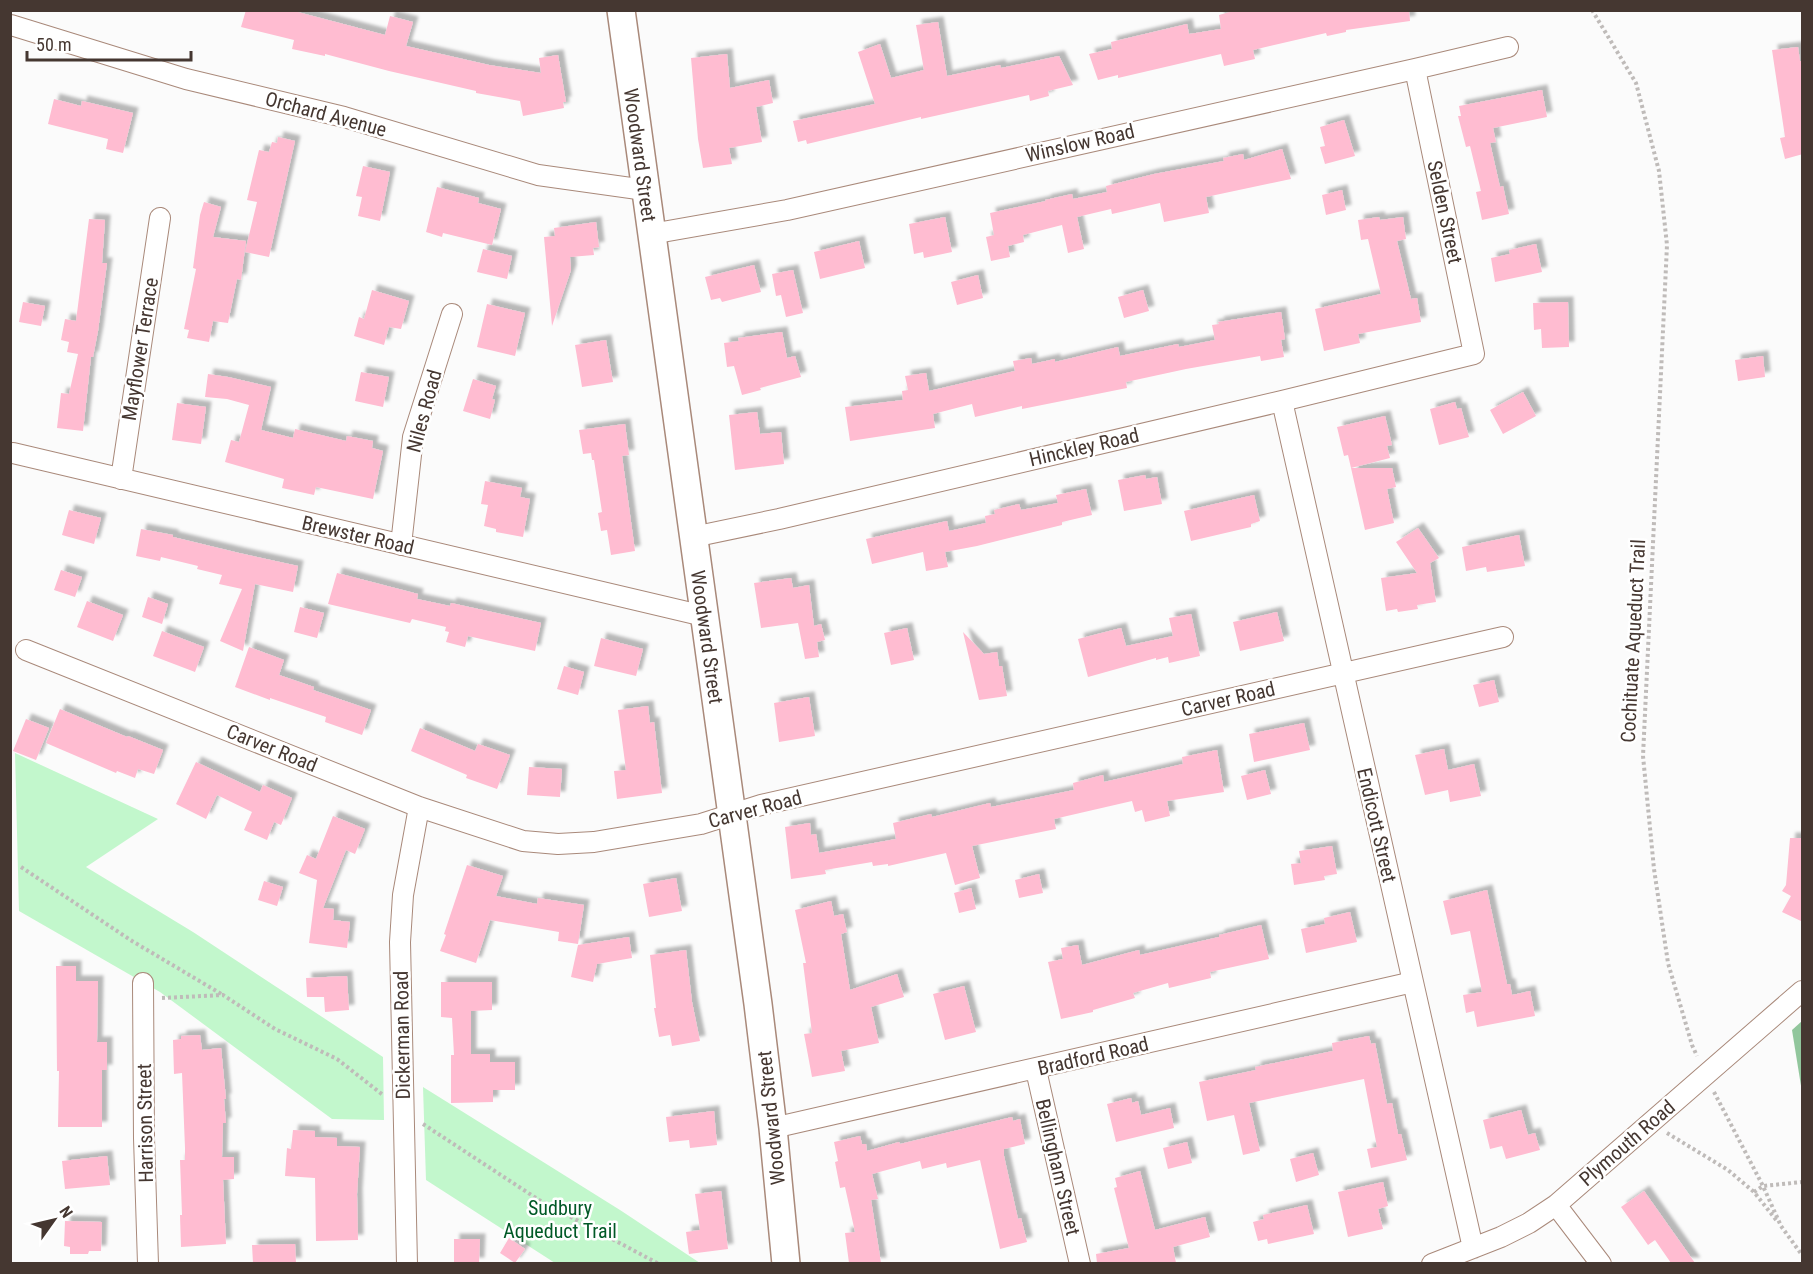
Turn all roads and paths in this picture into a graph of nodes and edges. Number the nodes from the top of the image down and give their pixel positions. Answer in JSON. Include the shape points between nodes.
{"nodes":[{"id":1,"x":621,"y":10,"type":"edge"},
{"id":2,"x":1592,"y":10,"type":"edge"},
{"id":3,"x":10,"y":25,"type":"edge"},
{"id":4,"x":1508,"y":47,"type":"dead end"},
{"id":5,"x":1415,"y":69,"type":"junction"},
{"id":6,"x":645,"y":190,"type":"junction"},
{"id":7,"x":159,"y":218,"type":"dead end"},
{"id":8,"x":651,"y":234,"type":"junction"},
{"id":9,"x":452,"y":314,"type":"dead end"},
{"id":10,"x":1474,"y":354,"type":"joint"},
{"id":11,"x":1282,"y":401,"type":"junction"},
{"id":12,"x":13,"y":453,"type":"dead end"},
{"id":13,"x":120,"y":479,"type":"junction"},
{"id":14,"x":693,"y":537,"type":"junction"},
{"id":15,"x":401,"y":545,"type":"junction"},
{"id":16,"x":704,"y":616,"type":"junction"},
{"id":17,"x":1503,"y":637,"type":"dead end"},
{"id":18,"x":27,"y":650,"type":"dead end"},
{"id":19,"x":1342,"y":672,"type":"junction"},
{"id":20,"x":419,"y":807,"type":"junction"},
{"id":21,"x":731,"y":815,"type":"junction"},
{"id":22,"x":21,"y":867,"type":"dead end"},
{"id":23,"x":1413,"y":982,"type":"junction"},
{"id":24,"x":143,"y":983,"type":"dead end"},
{"id":25,"x":1803,"y":991,"type":"edge"},
{"id":26,"x":223,"y":996,"type":"dead end"},
{"id":27,"x":1036,"y":1070,"type":"junction"},
{"id":28,"x":1706,"y":1074,"type":"junction"},
{"id":29,"x":1651,"y":1124,"type":"junction"},
{"id":30,"x":773,"y":1128,"type":"junction"},
{"id":31,"x":1803,"y":1182,"type":"edge"},
{"id":32,"x":1763,"y":1186,"type":"junction"},
{"id":33,"x":1754,"y":1192,"type":"junction"},
{"id":34,"x":1556,"y":1205,"type":"junction"},
{"id":35,"x":1781,"y":1226,"type":"junction"},
{"id":36,"x":1473,"y":1248,"type":"junction"},
{"id":37,"x":1803,"y":1255,"type":"edge"},
{"id":38,"x":148,"y":1263,"type":"edge"},
{"id":39,"x":407,"y":1263,"type":"edge"},
{"id":40,"x":786,"y":1263,"type":"edge"},
{"id":41,"x":1080,"y":1263,"type":"edge"},
{"id":42,"x":1431,"y":1263,"type":"edge"},
{"id":43,"x":1601,"y":1263,"type":"edge"}],
"edges":[{"from":1,"to":6,"type":"street","name":"Woodward Street"},
{"from":2,"to":28,"type":"path","name":"Cochituate Aqueduct Trail","via":[[1636,83],[1659,171],[1667,245],[1643,756],[1668,963],[1692,1045]]},
{"from":3,"to":6,"type":"street","name":"Orchard Avenue","via":[[186,79],[344,117],[537,175]]},
{"from":4,"to":5,"type":"street","name":"Winslow Road"},
{"from":5,"to":8,"type":"street","name":"Winslow Road","via":[[787,210]]},
{"from":5,"to":10,"type":"street","name":"Selden Street"},
{"from":6,"to":8,"type":"street","name":"Woodward Street"},
{"from":7,"to":13,"type":"street","name":"Mayflower Terrace"},
{"from":8,"to":14,"type":"street","name":"Woodward Street"},
{"from":9,"to":15,"type":"street","name":"Niles Road","via":[[413,437]]},
{"from":10,"to":11,"type":"street","name":"Hinckley Road"},
{"from":11,"to":14,"type":"street","name":"Hinckley Road"},
{"from":11,"to":19,"type":"street","name":"Endicott Street"},
{"from":12,"to":13,"type":"street","name":"Brewster Road"},
{"from":13,"to":15,"type":"street","name":"Brewster Road"},
{"from":14,"to":16,"type":"street","name":"Woodward Street"},
{"from":15,"to":16,"type":"street","name":"Brewster Road"},
{"from":16,"to":21,"type":"street","name":"Woodward Street"},
{"from":17,"to":19,"type":"street","name":"Carver Road"},
{"from":18,"to":20,"type":"street","name":"Carver Road"},
{"from":19,"to":21,"type":"street","name":"Carver Road"},
{"from":19,"to":23,"type":"street","name":"Endicott Street"},
{"from":20,"to":21,"type":"street","name":"Carver Road","via":[[523,841],[558,844],[594,842],[701,824]]},
{"from":20,"to":39,"type":"street","name":"Dickerman Road","via":[[403,895],[400,942]]},
{"from":21,"to":30,"type":"street","name":"Woodward Street"},
{"from":22,"to":26,"type":"path"},
{"from":23,"to":27,"type":"street","name":"Bradford Road"},
{"from":23,"to":36,"type":"street","name":"Endicott Street"},
{"from":24,"to":38,"type":"street","name":"Harrison Street"},
{"from":25,"to":28,"type":"street","name":"Plymouth Road"},
{"from":27,"to":30,"type":"street","name":"Bradford Road"},
{"from":27,"to":41,"type":"street","name":"Bellingham Street"},
{"from":28,"to":29,"type":"street","name":"Plymouth Road"},
{"from":28,"to":32,"type":"path","name":"Cochituate Aqueduct Trail"},
{"from":29,"to":33,"type":"path","via":[[1728,1170]]},
{"from":29,"to":34,"type":"street","name":"Plymouth Road"},
{"from":30,"to":40,"type":"street","name":"Woodward Street"},
{"from":31,"to":32,"type":"path"},
{"from":32,"to":33,"type":"path"},
{"from":32,"to":35,"type":"path","name":"Cochituate Aqueduct Trail"},
{"from":33,"to":35,"type":"path"},
{"from":34,"to":36,"type":"street","name":"Plymouth Road","via":[[1529,1223]]},
{"from":34,"to":43,"type":"street"},
{"from":35,"to":37,"type":"path","name":"Cochituate Aqueduct Trail"},
{"from":36,"to":42,"type":"street","name":"Plymouth Road"}]}
